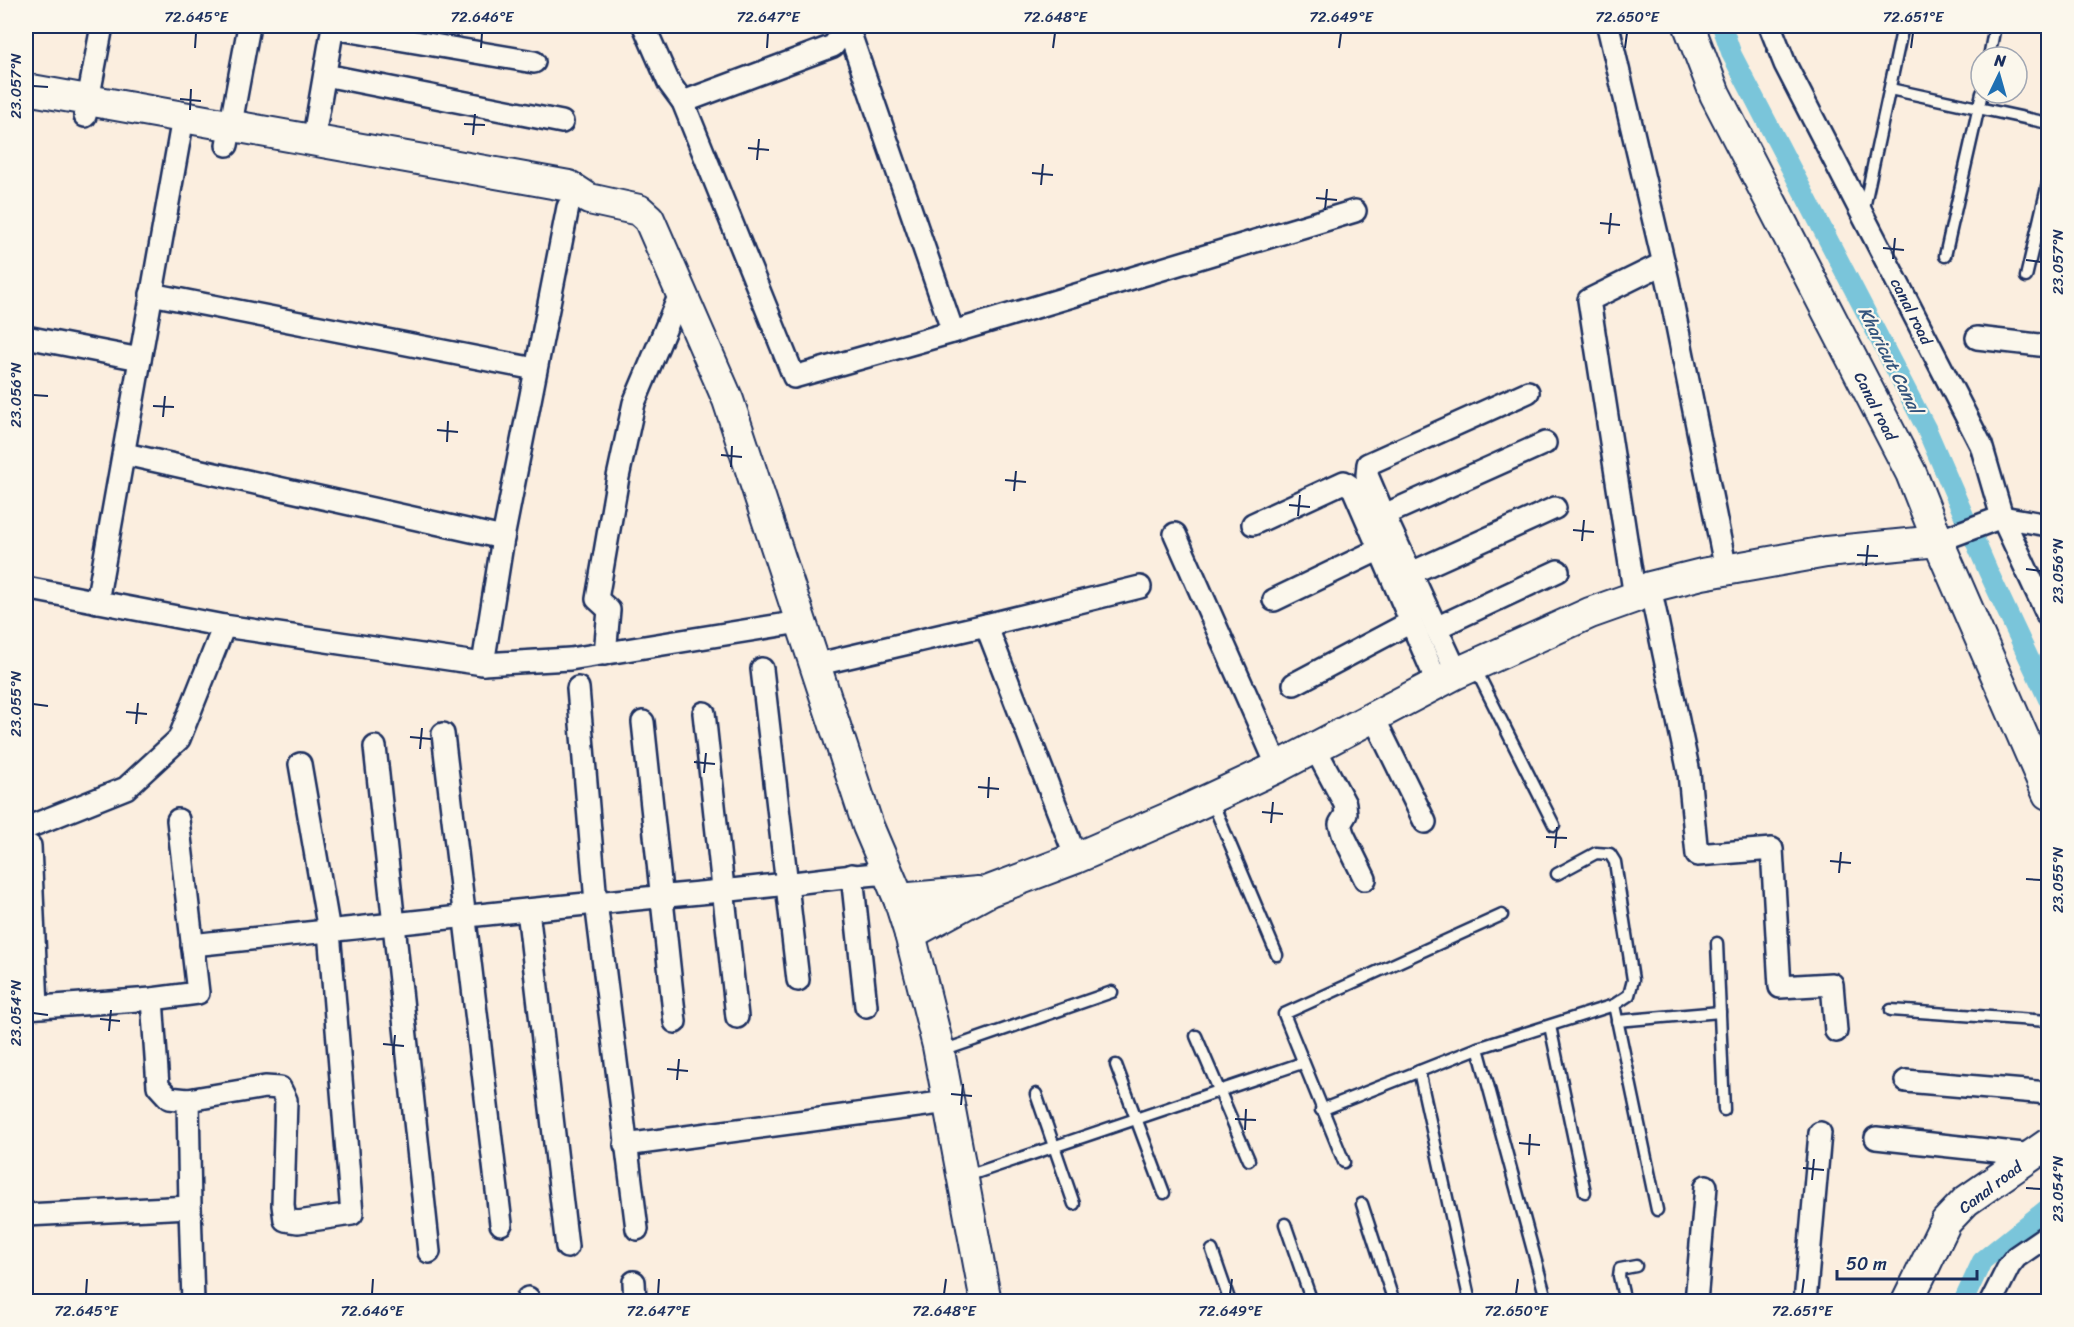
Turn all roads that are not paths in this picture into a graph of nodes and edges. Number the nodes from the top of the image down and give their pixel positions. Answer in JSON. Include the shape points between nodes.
{"nodes":[{"id":1,"x":102,"y":26,"type":"edge"},
{"id":2,"x":249,"y":26,"type":"edge"},
{"id":3,"x":644,"y":26,"type":"edge"},
{"id":4,"x":1608,"y":26,"type":"edge"},
{"id":5,"x":1689,"y":26,"type":"edge"},
{"id":6,"x":1770,"y":26,"type":"edge"},
{"id":7,"x":1903,"y":26,"type":"edge"},
{"id":8,"x":1995,"y":26,"type":"edge"},
{"id":9,"x":333,"y":27,"type":"edge"},
{"id":10,"x":848,"y":27,"type":"edge"},
{"id":11,"x":1991,"y":45,"type":"edge"},
{"id":12,"x":534,"y":62,"type":"dead end"},
{"id":13,"x":325,"y":75,"type":"junction"},
{"id":14,"x":26,"y":89,"type":"edge"},
{"id":15,"x":1890,"y":89,"type":"junction"},
{"id":16,"x":683,"y":102,"type":"junction"},
{"id":17,"x":1980,"y":105,"type":"edge"},
{"id":18,"x":26,"y":106,"type":"edge"},
{"id":19,"x":87,"y":108,"type":"junction"},
{"id":20,"x":1979,"y":108,"type":"junction"},
{"id":21,"x":562,"y":122,"type":"dead end"},
{"id":22,"x":2049,"y":123,"type":"edge"},
{"id":23,"x":181,"y":127,"type":"junction"},
{"id":24,"x":229,"y":136,"type":"junction"},
{"id":25,"x":313,"y":142,"type":"junction"},
{"id":26,"x":2049,"y":183,"type":"edge"},
{"id":27,"x":578,"y":203,"type":"junction"},
{"id":28,"x":1355,"y":211,"type":"dead end"},
{"id":29,"x":1863,"y":215,"type":"junction"},
{"id":30,"x":1945,"y":256,"type":"dead end"},
{"id":31,"x":1664,"y":263,"type":"junction"},
{"id":32,"x":2026,"y":277,"type":"dead end"},
{"id":33,"x":681,"y":292,"type":"junction"},
{"id":34,"x":152,"y":294,"type":"junction"},
{"id":35,"x":953,"y":332,"type":"junction"},
{"id":36,"x":26,"y":337,"type":"edge"},
{"id":37,"x":1977,"y":338,"type":"dead end"},
{"id":38,"x":2049,"y":346,"type":"edge"},
{"id":39,"x":140,"y":359,"type":"junction"},
{"id":40,"x":535,"y":369,"type":"junction"},
{"id":41,"x":1528,"y":392,"type":"dead end"},
{"id":42,"x":1545,"y":443,"type":"dead end"},
{"id":43,"x":125,"y":453,"type":"junction"},
{"id":44,"x":1555,"y":508,"type":"dead end"},
{"id":45,"x":2001,"y":510,"type":"junction"},
{"id":46,"x":1384,"y":515,"type":"junction"},
{"id":47,"x":1253,"y":524,"type":"dead end"},
{"id":48,"x":2049,"y":525,"type":"edge"},
{"id":49,"x":1175,"y":534,"type":"dead end"},
{"id":50,"x":503,"y":538,"type":"junction"},
{"id":51,"x":1945,"y":538,"type":"junction"},
{"id":52,"x":1380,"y":549,"type":"junction"},
{"id":53,"x":1726,"y":570,"type":"junction"},
{"id":54,"x":1558,"y":571,"type":"dead end"},
{"id":55,"x":1411,"y":573,"type":"junction"},
{"id":56,"x":1140,"y":587,"type":"dead end"},
{"id":57,"x":26,"y":588,"type":"edge"},
{"id":58,"x":1643,"y":592,"type":"junction"},
{"id":59,"x":1274,"y":600,"type":"dead end"},
{"id":60,"x":97,"y":602,"type":"junction"},
{"id":61,"x":2049,"y":616,"type":"edge"},
{"id":62,"x":800,"y":622,"type":"junction"},
{"id":63,"x":1411,"y":622,"type":"junction"},
{"id":64,"x":986,"y":625,"type":"junction"},
{"id":65,"x":224,"y":626,"type":"junction"},
{"id":66,"x":1436,"y":628,"type":"junction"},
{"id":67,"x":605,"y":654,"type":"junction"},
{"id":68,"x":483,"y":664,"type":"junction"},
{"id":69,"x":814,"y":665,"type":"junction"},
{"id":70,"x":762,"y":669,"type":"dead end"},
{"id":71,"x":1456,"y":674,"type":"junction"},
{"id":72,"x":1294,"y":684,"type":"dead end"},
{"id":73,"x":578,"y":688,"type":"dead end"},
{"id":74,"x":704,"y":712,"type":"dead end"},
{"id":75,"x":1374,"y":718,"type":"junction"},
{"id":76,"x":643,"y":722,"type":"dead end"},
{"id":77,"x":443,"y":734,"type":"dead end"},
{"id":78,"x":375,"y":747,"type":"dead end"},
{"id":79,"x":1315,"y":748,"type":"junction"},
{"id":80,"x":300,"y":764,"type":"dead end"},
{"id":81,"x":1278,"y":767,"type":"junction"},
{"id":82,"x":2049,"y":794,"type":"edge"},
{"id":83,"x":1210,"y":799,"type":"junction"},
{"id":84,"x":178,"y":820,"type":"dead end"},
{"id":85,"x":1425,"y":822,"type":"dead end"},
{"id":86,"x":1554,"y":825,"type":"dead end"},
{"id":87,"x":28,"y":837,"type":"edge"},
{"id":88,"x":1076,"y":858,"type":"junction"},
{"id":89,"x":1557,"y":874,"type":"dead end"},
{"id":90,"x":852,"y":875,"type":"junction"},
{"id":91,"x":1365,"y":879,"type":"dead end"},
{"id":92,"x":788,"y":883,"type":"junction"},
{"id":93,"x":893,"y":886,"type":"junction"},
{"id":94,"x":723,"y":891,"type":"junction"},
{"id":95,"x":990,"y":891,"type":"junction"},
{"id":96,"x":660,"y":896,"type":"junction"},
{"id":97,"x":596,"y":902,"type":"junction"},
{"id":98,"x":528,"y":910,"type":"junction"},
{"id":99,"x":1502,"y":915,"type":"dead end"},
{"id":100,"x":463,"y":918,"type":"junction"},
{"id":101,"x":394,"y":925,"type":"junction"},
{"id":102,"x":329,"y":931,"type":"junction"},
{"id":103,"x":910,"y":934,"type":"junction"},
{"id":104,"x":1717,"y":943,"type":"dead end"},
{"id":105,"x":192,"y":945,"type":"junction"},
{"id":106,"x":1277,"y":955,"type":"dead end"},
{"id":107,"x":798,"y":980,"type":"dead end"},
{"id":108,"x":1112,"y":992,"type":"dead end"},
{"id":109,"x":152,"y":999,"type":"junction"},
{"id":110,"x":1614,"y":1005,"type":"junction"},
{"id":111,"x":866,"y":1006,"type":"dead end"},
{"id":112,"x":31,"y":1007,"type":"edge"},
{"id":113,"x":1891,"y":1010,"type":"dead end"},
{"id":114,"x":1720,"y":1012,"type":"junction"},
{"id":115,"x":737,"y":1017,"type":"dead end"},
{"id":116,"x":1617,"y":1021,"type":"junction"},
{"id":117,"x":2049,"y":1021,"type":"edge"},
{"id":118,"x":675,"y":1022,"type":"dead end"},
{"id":119,"x":1550,"y":1026,"type":"junction"},
{"id":120,"x":1836,"y":1031,"type":"dead end"},
{"id":121,"x":1196,"y":1036,"type":"dead end"},
{"id":122,"x":1478,"y":1048,"type":"junction"},
{"id":123,"x":939,"y":1052,"type":"junction"},
{"id":124,"x":1302,"y":1063,"type":"junction"},
{"id":125,"x":1116,"y":1065,"type":"dead end"},
{"id":126,"x":1419,"y":1071,"type":"junction"},
{"id":127,"x":1906,"y":1081,"type":"dead end"},
{"id":128,"x":1221,"y":1092,"type":"junction"},
{"id":129,"x":2049,"y":1093,"type":"edge"},
{"id":130,"x":1036,"y":1094,"type":"dead end"},
{"id":131,"x":188,"y":1100,"type":"junction"},
{"id":132,"x":948,"y":1102,"type":"junction"},
{"id":133,"x":1321,"y":1110,"type":"junction"},
{"id":134,"x":1724,"y":1110,"type":"dead end"},
{"id":135,"x":1137,"y":1120,"type":"junction"},
{"id":136,"x":1820,"y":1133,"type":"dead end"},
{"id":137,"x":1876,"y":1138,"type":"dead end"},
{"id":138,"x":625,"y":1145,"type":"junction"},
{"id":139,"x":1055,"y":1147,"type":"junction"},
{"id":140,"x":2041,"y":1149,"type":"edge"},
{"id":141,"x":1250,"y":1160,"type":"dead end"},
{"id":142,"x":1344,"y":1162,"type":"dead end"},
{"id":143,"x":963,"y":1177,"type":"junction"},
{"id":144,"x":1706,"y":1186,"type":"dead end"},
{"id":145,"x":1585,"y":1192,"type":"dead end"},
{"id":146,"x":1164,"y":1193,"type":"dead end"},
{"id":147,"x":1074,"y":1204,"type":"dead end"},
{"id":148,"x":1362,"y":1204,"type":"dead end"},
{"id":149,"x":190,"y":1207,"type":"junction"},
{"id":150,"x":1657,"y":1210,"type":"dead end"},
{"id":151,"x":26,"y":1215,"type":"edge"},
{"id":152,"x":501,"y":1224,"type":"dead end"},
{"id":153,"x":1284,"y":1224,"type":"dead end"},
{"id":154,"x":637,"y":1229,"type":"dead end"},
{"id":155,"x":2049,"y":1235,"type":"edge"},
{"id":156,"x":567,"y":1247,"type":"dead end"},
{"id":157,"x":1212,"y":1250,"type":"dead end"},
{"id":158,"x":429,"y":1252,"type":"dead end"},
{"id":159,"x":1636,"y":1266,"type":"dead end"},
{"id":160,"x":194,"y":1302,"type":"edge"},
{"id":161,"x":986,"y":1302,"type":"edge"},
{"id":162,"x":1230,"y":1302,"type":"edge"},
{"id":163,"x":1311,"y":1302,"type":"edge"},
{"id":164,"x":1394,"y":1302,"type":"edge"},
{"id":165,"x":1470,"y":1302,"type":"edge"},
{"id":166,"x":1547,"y":1302,"type":"edge"},
{"id":167,"x":1625,"y":1302,"type":"edge"},
{"id":168,"x":1696,"y":1302,"type":"edge"},
{"id":169,"x":1805,"y":1302,"type":"edge"},
{"id":170,"x":1907,"y":1302,"type":"edge"},
{"id":171,"x":1991,"y":1302,"type":"edge"}],
"edges":[{"from":1,"to":19,"type":"street"},
{"from":2,"to":24,"type":"street"},
{"from":3,"to":16,"type":"street","via":[[669,83]]},
{"from":4,"to":31,"type":"street"},
{"from":5,"to":51,"type":"street","name":"Canal road","via":[[1716,94]]},
{"from":6,"to":29,"type":"street","name":"canal road","via":[[1785,64]]},
{"from":7,"to":15,"type":"lane"},
{"from":8,"to":11,"type":"lane"},
{"from":9,"to":12,"type":"street"},
{"from":9,"to":13,"type":"street"},
{"from":10,"to":16,"type":"street","via":[[832,46]]},
{"from":10,"to":35,"type":"street"},
{"from":13,"to":21,"type":"street"},
{"from":13,"to":25,"type":"street"},
{"from":14,"to":19,"type":"street"},
{"from":15,"to":20,"type":"lane"},
{"from":15,"to":29,"type":"lane"},
{"from":16,"to":35,"type":"street","via":[[794,377]]},
{"from":17,"to":20,"type":"lane"},
{"from":18,"to":19,"type":"street"},
{"from":19,"to":23,"type":"street"},
{"from":20,"to":22,"type":"lane"},
{"from":20,"to":30,"type":"lane"},
{"from":23,"to":24,"type":"street"},
{"from":23,"to":34,"type":"street"},
{"from":24,"to":25,"type":"street"},
{"from":24,"to":27,"type":"street"},
{"from":25,"to":27,"type":"street","via":[[568,186]]},
{"from":26,"to":32,"type":"lane"},
{"from":27,"to":33,"type":"street","via":[[639,210],[649,219]]},
{"from":27,"to":40,"type":"street"},
{"from":28,"to":35,"type":"street"},
{"from":29,"to":45,"type":"street","name":"canal road","via":[[1981,445]]},
{"from":31,"to":53,"type":"street"},
{"from":31,"to":58,"type":"street","via":[[1589,300]]},
{"from":33,"to":62,"type":"street","via":[[728,400]]},
{"from":33,"to":67,"type":"street","via":[[634,403],[618,477],[597,599],[609,610]]},
{"from":34,"to":39,"type":"street"},
{"from":34,"to":40,"type":"street"},
{"from":36,"to":39,"type":"street"},
{"from":37,"to":38,"type":"street"},
{"from":39,"to":43,"type":"street"},
{"from":40,"to":50,"type":"street"},
{"from":41,"to":46,"type":"street","via":[[1368,464],[1367,475]]},
{"from":42,"to":46,"type":"street"},
{"from":43,"to":50,"type":"street"},
{"from":43,"to":60,"type":"street"},
{"from":44,"to":55,"type":"street"},
{"from":45,"to":48,"type":"street"},
{"from":45,"to":51,"type":"street"},
{"from":45,"to":61,"type":"street","name":"canal road"},
{"from":46,"to":55,"type":"street"},
{"from":47,"to":52,"type":"street","via":[[1344,482],[1353,488]]},
{"from":49,"to":81,"type":"street"},
{"from":50,"to":68,"type":"street"},
{"from":51,"to":53,"type":"street","via":[[1826,552]]},
{"from":51,"to":82,"type":"street","name":"Canal road"},
{"from":52,"to":59,"type":"street"},
{"from":52,"to":63,"type":"street"},
{"from":53,"to":58,"type":"street"},
{"from":54,"to":66,"type":"street"},
{"from":55,"to":66,"type":"street"},
{"from":56,"to":64,"type":"street"},
{"from":57,"to":60,"type":"street"},
{"from":58,"to":71,"type":"street"},
{"from":58,"to":120,"type":"street","via":[[1689,773],[1697,855],[1772,849],[1780,987],[1832,984]]},
{"from":60,"to":65,"type":"street"},
{"from":62,"to":67,"type":"street"},
{"from":62,"to":69,"type":"street"},
{"from":63,"to":71,"type":"street"},
{"from":63,"to":72,"type":"street"},
{"from":64,"to":69,"type":"street"},
{"from":64,"to":88,"type":"street"},
{"from":65,"to":68,"type":"street"},
{"from":65,"to":87,"type":"street","via":[[179,739],[126,788]]},
{"from":66,"to":71,"type":"street"},
{"from":67,"to":68,"type":"street"},
{"from":69,"to":93,"type":"street","via":[[868,825]]},
{"from":70,"to":92,"type":"street"},
{"from":71,"to":75,"type":"street"},
{"from":71,"to":86,"type":"lane"},
{"from":73,"to":97,"type":"street"},
{"from":74,"to":94,"type":"street"},
{"from":75,"to":79,"type":"street"},
{"from":75,"to":85,"type":"street"},
{"from":76,"to":96,"type":"street"},
{"from":77,"to":100,"type":"street"},
{"from":78,"to":101,"type":"street"},
{"from":79,"to":81,"type":"street"},
{"from":79,"to":91,"type":"street","via":[[1345,804],[1346,814],[1340,824]]},
{"from":80,"to":102,"type":"street"},
{"from":81,"to":83,"type":"street"},
{"from":83,"to":88,"type":"street"},
{"from":83,"to":106,"type":"lane"},
{"from":84,"to":105,"type":"street"},
{"from":87,"to":112,"type":"street"},
{"from":88,"to":95,"type":"street"},
{"from":89,"to":110,"type":"lane","via":[[1596,853],[1610,854],[1615,862],[1633,980],[1629,995]]},
{"from":90,"to":92,"type":"street"},
{"from":90,"to":93,"type":"street"},
{"from":90,"to":111,"type":"street"},
{"from":92,"to":94,"type":"street"},
{"from":92,"to":107,"type":"street"},
{"from":93,"to":95,"type":"street"},
{"from":93,"to":103,"type":"street"},
{"from":94,"to":96,"type":"street"},
{"from":94,"to":115,"type":"street"},
{"from":95,"to":103,"type":"street"},
{"from":96,"to":97,"type":"street"},
{"from":96,"to":118,"type":"street"},
{"from":97,"to":98,"type":"street"},
{"from":97,"to":138,"type":"street"},
{"from":98,"to":100,"type":"street"},
{"from":98,"to":156,"type":"street"},
{"from":99,"to":124,"type":"lane","via":[[1284,1014]]},
{"from":100,"to":101,"type":"street"},
{"from":100,"to":152,"type":"street"},
{"from":101,"to":102,"type":"street"},
{"from":101,"to":158,"type":"street"},
{"from":102,"to":105,"type":"street"},
{"from":102,"to":131,"type":"street","via":[[352,1214],[298,1222],[285,1220],[286,1100],[280,1088]]},
{"from":103,"to":123,"type":"street"},
{"from":104,"to":114,"type":"lane"},
{"from":105,"to":109,"type":"street","via":[[198,993]]},
{"from":108,"to":123,"type":"lane"},
{"from":109,"to":112,"type":"street"},
{"from":109,"to":131,"type":"street","via":[[158,1086],[169,1098]]},
{"from":110,"to":116,"type":"lane"},
{"from":110,"to":119,"type":"lane"},
{"from":113,"to":117,"type":"lane"},
{"from":114,"to":116,"type":"lane"},
{"from":114,"to":134,"type":"lane"},
{"from":116,"to":150,"type":"lane"},
{"from":119,"to":122,"type":"lane"},
{"from":119,"to":145,"type":"lane"},
{"from":121,"to":128,"type":"lane"},
{"from":122,"to":126,"type":"lane"},
{"from":122,"to":166,"type":"lane"},
{"from":123,"to":132,"type":"street"},
{"from":124,"to":128,"type":"lane"},
{"from":124,"to":133,"type":"lane"},
{"from":125,"to":135,"type":"lane"},
{"from":126,"to":133,"type":"lane"},
{"from":126,"to":165,"type":"lane"},
{"from":127,"to":129,"type":"street"},
{"from":128,"to":135,"type":"lane"},
{"from":128,"to":141,"type":"lane"},
{"from":130,"to":139,"type":"lane"},
{"from":131,"to":149,"type":"street"},
{"from":132,"to":138,"type":"street"},
{"from":132,"to":143,"type":"street"},
{"from":133,"to":142,"type":"lane"},
{"from":135,"to":139,"type":"lane"},
{"from":135,"to":146,"type":"lane"},
{"from":136,"to":169,"type":"street"},
{"from":137,"to":140,"type":"street"},
{"from":138,"to":154,"type":"street"},
{"from":139,"to":143,"type":"lane"},
{"from":139,"to":147,"type":"lane"},
{"from":140,"to":170,"type":"street","name":"Canal road","via":[[1966,1201],[1946,1222]]},
{"from":143,"to":161,"type":"street"},
{"from":144,"to":168,"type":"street"},
{"from":148,"to":164,"type":"lane"},
{"from":149,"to":151,"type":"street"},
{"from":149,"to":160,"type":"street"},
{"from":153,"to":163,"type":"lane"},
{"from":155,"to":171,"type":"street","via":[[2016,1257]]},
{"from":157,"to":162,"type":"lane"},
{"from":159,"to":167,"type":"lane","via":[[1620,1269]]}]}
